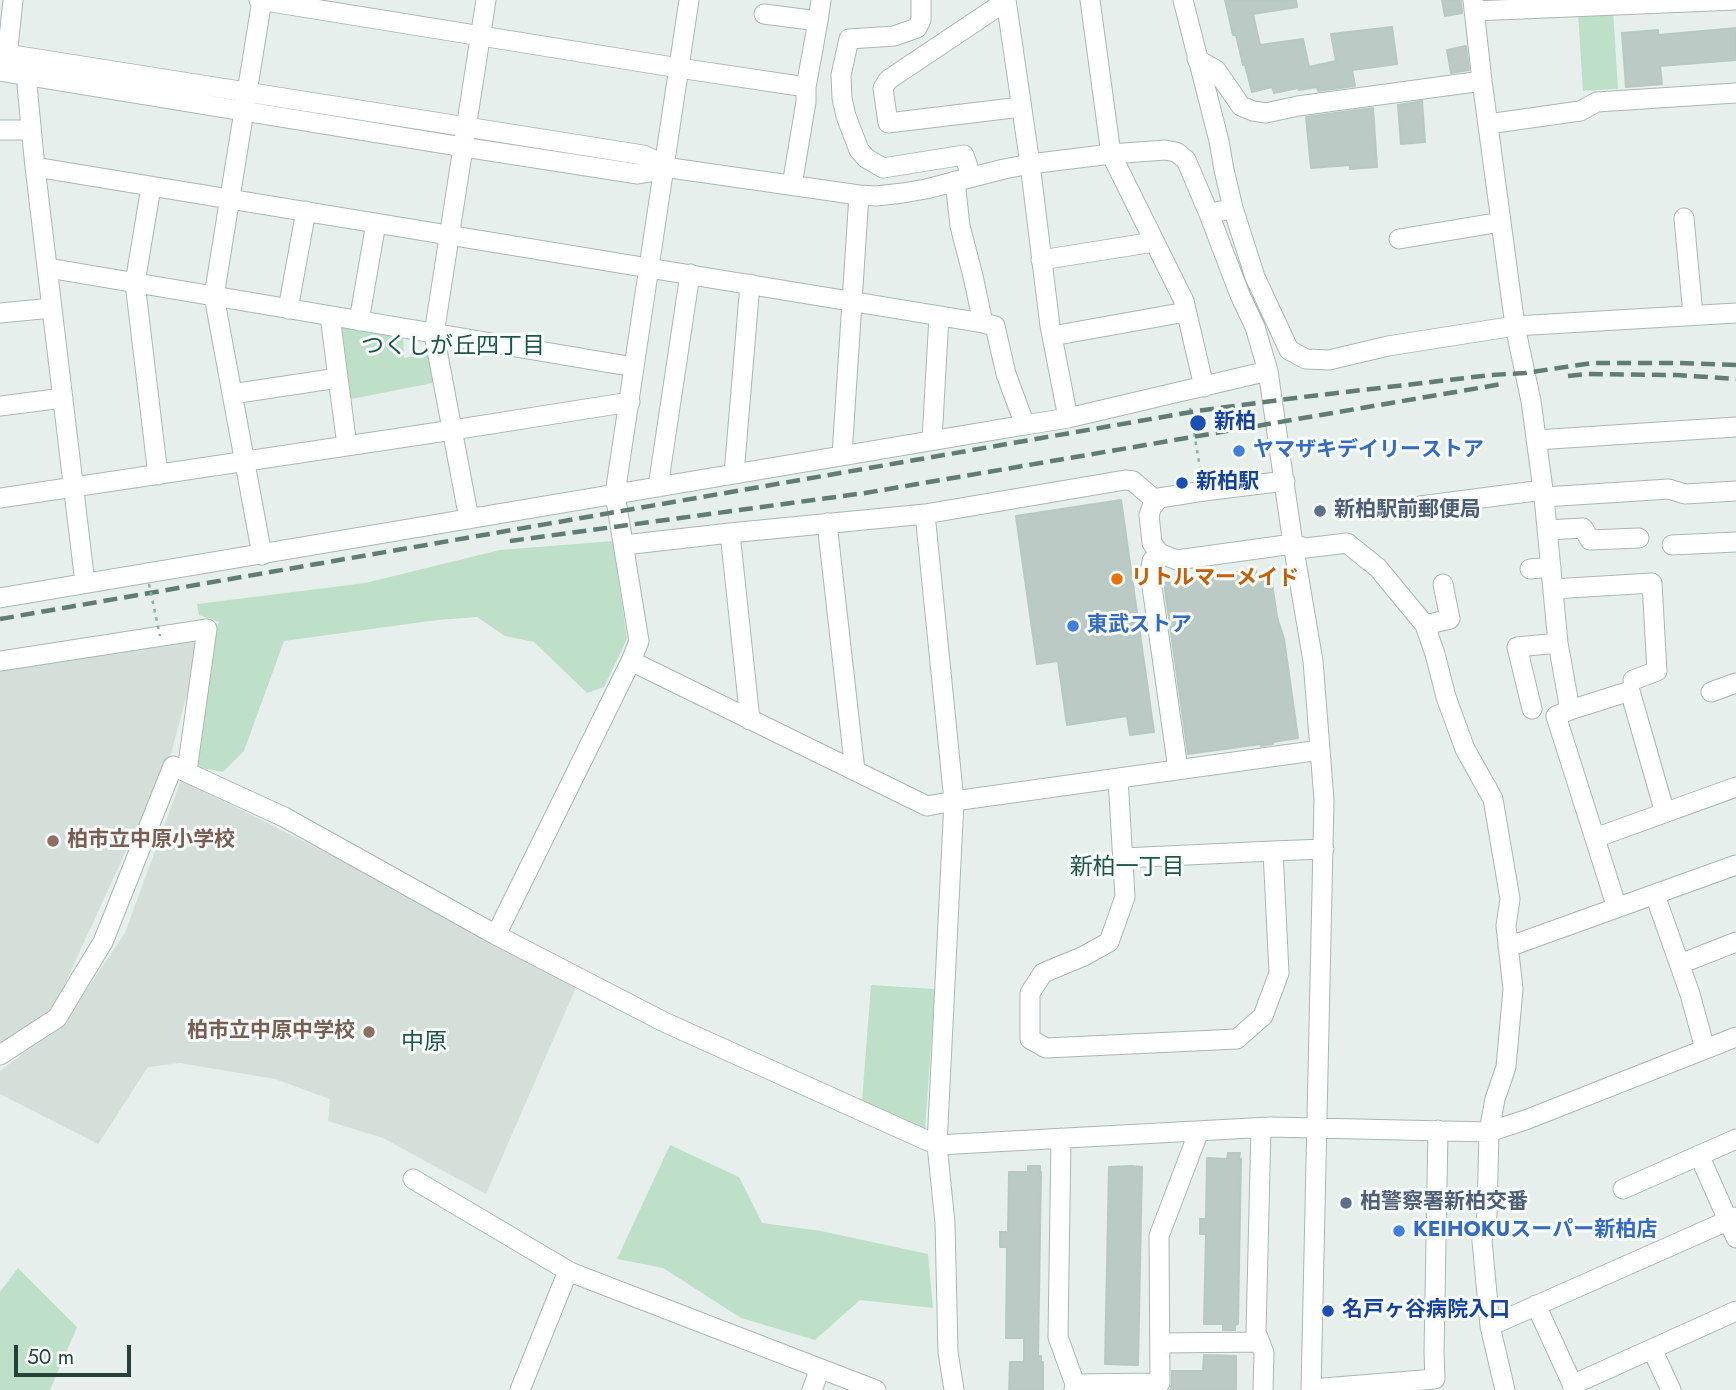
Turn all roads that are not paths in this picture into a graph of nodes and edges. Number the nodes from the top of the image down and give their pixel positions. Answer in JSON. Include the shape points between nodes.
{"nodes":[{"id":1,"x":13,"y":0,"type":"edge"},
{"id":2,"x":261,"y":0,"type":"edge"},
{"id":3,"x":486,"y":0,"type":"edge"},
{"id":4,"x":689,"y":0,"type":"edge"},
{"id":5,"x":821,"y":0,"type":"edge"},
{"id":6,"x":921,"y":0,"type":"edge"},
{"id":7,"x":1006,"y":0,"type":"edge"},
{"id":8,"x":1090,"y":0,"type":"edge"},
{"id":9,"x":1183,"y":0,"type":"edge"},
{"id":10,"x":1736,"y":0,"type":"edge"},
{"id":11,"x":1474,"y":6,"type":"edge"},
{"id":12,"x":764,"y":14,"type":"dead end"},
{"id":13,"x":818,"y":21,"type":"junction"},
{"id":14,"x":480,"y":36,"type":"junction"},
{"id":15,"x":1197,"y":59,"type":"junction"},
{"id":16,"x":10,"y":64,"type":"edge"},
{"id":17,"x":678,"y":68,"type":"junction"},
{"id":18,"x":1482,"y":81,"type":"junction"},
{"id":19,"x":806,"y":87,"type":"junction"},
{"id":20,"x":1736,"y":93,"type":"edge"},
{"id":21,"x":245,"y":102,"type":"junction"},
{"id":22,"x":1021,"y":107,"type":"junction"},
{"id":23,"x":1488,"y":124,"type":"junction"},
{"id":24,"x":0,"y":130,"type":"edge"},
{"id":25,"x":32,"y":130,"type":"junction"},
{"id":26,"x":465,"y":137,"type":"junction"},
{"id":27,"x":1219,"y":141,"type":"junction"},
{"id":28,"x":1111,"y":154,"type":"junction"},
{"id":29,"x":1186,"y":160,"type":"junction"},
{"id":30,"x":1030,"y":164,"type":"junction"},
{"id":31,"x":35,"y":167,"type":"junction"},
{"id":32,"x":664,"y":167,"type":"junction"},
{"id":33,"x":963,"y":179,"type":"junction"},
{"id":34,"x":792,"y":185,"type":"junction"},
{"id":35,"x":150,"y":187,"type":"junction"},
{"id":36,"x":859,"y":195,"type":"junction"},
{"id":37,"x":229,"y":199,"type":"junction"},
{"id":38,"x":1233,"y":208,"type":"junction"},
{"id":39,"x":306,"y":211,"type":"junction"},
{"id":40,"x":1209,"y":214,"type":"junction"},
{"id":41,"x":1684,"y":218,"type":"dead end"},
{"id":42,"x":1501,"y":222,"type":"junction"},
{"id":43,"x":376,"y":223,"type":"junction"},
{"id":44,"x":449,"y":235,"type":"junction"},
{"id":45,"x":1399,"y":239,"type":"dead end"},
{"id":46,"x":1154,"y":242,"type":"junction"},
{"id":47,"x":1041,"y":260,"type":"junction"},
{"id":48,"x":649,"y":267,"type":"junction"},
{"id":49,"x":48,"y":268,"type":"junction"},
{"id":50,"x":690,"y":274,"type":"junction"},
{"id":51,"x":135,"y":283,"type":"junction"},
{"id":52,"x":750,"y":284,"type":"junction"},
{"id":53,"x":214,"y":296,"type":"junction"},
{"id":54,"x":853,"y":302,"type":"junction"},
{"id":55,"x":52,"y":308,"type":"junction"},
{"id":56,"x":288,"y":309,"type":"junction"},
{"id":57,"x":1186,"y":312,"type":"junction"},
{"id":58,"x":0,"y":313,"type":"edge"},
{"id":59,"x":1736,"y":313,"type":"edge"},
{"id":60,"x":330,"y":316,"type":"junction"},
{"id":61,"x":939,"y":316,"type":"junction"},
{"id":62,"x":1693,"y":316,"type":"junction"},
{"id":63,"x":359,"y":321,"type":"junction"},
{"id":64,"x":983,"y":323,"type":"junction"},
{"id":65,"x":1515,"y":326,"type":"junction"},
{"id":66,"x":434,"y":334,"type":"junction"},
{"id":67,"x":1052,"y":336,"type":"junction"},
{"id":68,"x":634,"y":367,"type":"junction"},
{"id":69,"x":1268,"y":371,"type":"junction"},
{"id":70,"x":338,"y":378,"type":"junction"},
{"id":71,"x":1196,"y":389,"type":"junction"},
{"id":72,"x":232,"y":394,"type":"junction"},
{"id":73,"x":63,"y":398,"type":"junction"},
{"id":74,"x":630,"y":402,"type":"junction"},
{"id":75,"x":0,"y":406,"type":"edge"},
{"id":76,"x":1068,"y":418,"type":"junction"},
{"id":77,"x":1025,"y":425,"type":"junction"},
{"id":78,"x":1736,"y":427,"type":"edge"},
{"id":79,"x":453,"y":430,"type":"junction"},
{"id":80,"x":932,"y":440,"type":"junction"},
{"id":81,"x":1536,"y":440,"type":"junction"},
{"id":82,"x":347,"y":446,"type":"junction"},
{"id":83,"x":842,"y":455,"type":"junction"},
{"id":84,"x":244,"y":461,"type":"junction"},
{"id":85,"x":734,"y":474,"type":"junction"},
{"id":86,"x":158,"y":475,"type":"junction"},
{"id":87,"x":1285,"y":481,"type":"junction"},
{"id":88,"x":74,"y":486,"type":"junction"},
{"id":89,"x":658,"y":487,"type":"junction"},
{"id":90,"x":1736,"y":491,"type":"edge"},
{"id":91,"x":615,"y":494,"type":"junction"},
{"id":92,"x":1543,"y":494,"type":"junction"},
{"id":93,"x":0,"y":498,"type":"edge"},
{"id":94,"x":1156,"y":501,"type":"junction"},
{"id":95,"x":1420,"y":506,"type":"dead end"},
{"id":96,"x":926,"y":514,"type":"junction"},
{"id":97,"x":469,"y":519,"type":"junction"},
{"id":98,"x":827,"y":523,"type":"junction"},
{"id":99,"x":1548,"y":530,"type":"junction"},
{"id":100,"x":730,"y":533,"type":"junction"},
{"id":101,"x":1639,"y":538,"type":"dead end"},
{"id":102,"x":1736,"y":541,"type":"edge"},
{"id":103,"x":1293,"y":544,"type":"junction"},
{"id":104,"x":624,"y":545,"type":"junction"},
{"id":105,"x":1672,"y":545,"type":"dead end"},
{"id":106,"x":1159,"y":553,"type":"junction"},
{"id":107,"x":262,"y":555,"type":"junction"},
{"id":108,"x":1551,"y":567,"type":"junction"},
{"id":109,"x":1530,"y":569,"type":"dead end"},
{"id":110,"x":85,"y":583,"type":"junction"},
{"id":111,"x":1443,"y":584,"type":"dead end"},
{"id":112,"x":1553,"y":590,"type":"junction"},
{"id":113,"x":0,"y":598,"type":"edge"},
{"id":114,"x":1425,"y":625,"type":"junction"},
{"id":115,"x":1558,"y":643,"type":"junction"},
{"id":116,"x":0,"y":661,"type":"edge"},
{"id":117,"x":631,"y":661,"type":"junction"},
{"id":118,"x":1633,"y":680,"type":"dead end"},
{"id":119,"x":1736,"y":683,"type":"edge"},
{"id":120,"x":1711,"y":692,"type":"dead end"},
{"id":121,"x":1532,"y":709,"type":"dead end"},
{"id":122,"x":1570,"y":710,"type":"junction"},
{"id":123,"x":750,"y":720,"type":"junction"},
{"id":124,"x":1320,"y":750,"type":"junction"},
{"id":125,"x":1178,"y":769,"type":"junction"},
{"id":126,"x":187,"y":771,"type":"junction"},
{"id":127,"x":855,"y":771,"type":"junction"},
{"id":128,"x":1118,"y":778,"type":"junction"},
{"id":129,"x":1736,"y":787,"type":"edge"},
{"id":130,"x":954,"y":801,"type":"junction"},
{"id":131,"x":1665,"y":813,"type":"junction"},
{"id":132,"x":1595,"y":838,"type":"junction"},
{"id":133,"x":1324,"y":849,"type":"junction"},
{"id":134,"x":1273,"y":851,"type":"junction"},
{"id":135,"x":1123,"y":858,"type":"junction"},
{"id":136,"x":1736,"y":865,"type":"edge"},
{"id":137,"x":1655,"y":895,"type":"junction"},
{"id":138,"x":1617,"y":908,"type":"junction"},
{"id":139,"x":496,"y":935,"type":"junction"},
{"id":140,"x":1736,"y":942,"type":"edge"},
{"id":141,"x":1508,"y":947,"type":"junction"},
{"id":142,"x":1680,"y":964,"type":"junction"},
{"id":143,"x":1736,"y":1037,"type":"edge"},
{"id":144,"x":1705,"y":1049,"type":"junction"},
{"id":145,"x":0,"y":1055,"type":"edge"},
{"id":146,"x":1261,"y":1128,"type":"junction"},
{"id":147,"x":1318,"y":1129,"type":"junction"},
{"id":148,"x":1438,"y":1130,"type":"junction"},
{"id":149,"x":1199,"y":1131,"type":"junction"},
{"id":150,"x":1489,"y":1132,"type":"junction"},
{"id":151,"x":1061,"y":1138,"type":"junction"},
{"id":152,"x":1736,"y":1139,"type":"edge"},
{"id":153,"x":937,"y":1145,"type":"junction"},
{"id":154,"x":1699,"y":1155,"type":"junction"},
{"id":155,"x":412,"y":1178,"type":"dead end"},
{"id":156,"x":1623,"y":1189,"type":"dead end"},
{"id":157,"x":1733,"y":1225,"type":"edge"},
{"id":158,"x":568,"y":1271,"type":"junction"},
{"id":159,"x":1536,"y":1305,"type":"junction"},
{"id":160,"x":1736,"y":1311,"type":"edge"},
{"id":161,"x":1490,"y":1326,"type":"junction"},
{"id":162,"x":1260,"y":1342,"type":"junction"},
{"id":163,"x":1160,"y":1343,"type":"junction"},
{"id":164,"x":1652,"y":1349,"type":"junction"},
{"id":165,"x":820,"y":1368,"type":"junction"},
{"id":166,"x":1074,"y":1387,"type":"edge"},
{"id":167,"x":1573,"y":1387,"type":"edge"},
{"id":168,"x":520,"y":1390,"type":"edge"},
{"id":169,"x":812,"y":1390,"type":"edge"},
{"id":170,"x":876,"y":1390,"type":"edge"},
{"id":171,"x":954,"y":1390,"type":"edge"},
{"id":172,"x":1263,"y":1390,"type":"edge"},
{"id":173,"x":1311,"y":1390,"type":"edge"},
{"id":174,"x":1505,"y":1390,"type":"edge"},
{"id":175,"x":1671,"y":1390,"type":"edge"}],
"edges":[{"from":1,"to":16,"type":"street"},
{"from":2,"to":14,"type":"street"},
{"from":2,"to":21,"type":"street"},
{"from":3,"to":14,"type":"street"},
{"from":4,"to":17,"type":"street"},
{"from":5,"to":13,"type":"street"},
{"from":6,"to":33,"type":"street","via":[[917,28],[894,36],[849,38],[841,75],[846,116],[859,150],[883,168],[964,155]]},
{"from":7,"to":22,"type":"street"},
{"from":7,"to":22,"type":"street","via":[[888,80],[883,88],[888,123]]},
{"from":8,"to":28,"type":"street"},
{"from":9,"to":15,"type":"street"},
{"from":10,"to":11,"type":"street"},
{"from":11,"to":18,"type":"street"},
{"from":12,"to":13,"type":"street"},
{"from":13,"to":19,"type":"street"},
{"from":14,"to":17,"type":"street"},
{"from":14,"to":26,"type":"street"},
{"from":15,"to":18,"type":"street","via":[[1216,70],[1241,106],[1266,113]]},
{"from":15,"to":27,"type":"street"},
{"from":16,"to":21,"type":"street"},
{"from":16,"to":25,"type":"street"},
{"from":17,"to":19,"type":"street"},
{"from":17,"to":32,"type":"street"},
{"from":18,"to":23,"type":"street"},
{"from":19,"to":34,"type":"street"},
{"from":20,"to":23,"type":"street","via":[[1597,102],[1580,111]]},
{"from":21,"to":26,"type":"street"},
{"from":21,"to":37,"type":"street"},
{"from":22,"to":30,"type":"street"},
{"from":23,"to":42,"type":"street"},
{"from":24,"to":25,"type":"street"},
{"from":25,"to":31,"type":"street"},
{"from":26,"to":32,"type":"street","via":[[643,155]]},
{"from":26,"to":44,"type":"street"},
{"from":27,"to":29,"type":"street"},
{"from":27,"to":38,"type":"street"},
{"from":28,"to":29,"type":"street","via":[[1166,150]]},
{"from":28,"to":30,"type":"street"},
{"from":28,"to":46,"type":"street"},
{"from":29,"to":40,"type":"street"},
{"from":30,"to":33,"type":"street"},
{"from":30,"to":47,"type":"street"},
{"from":31,"to":35,"type":"street"},
{"from":31,"to":49,"type":"street"},
{"from":32,"to":34,"type":"street"},
{"from":32,"to":48,"type":"street"},
{"from":33,"to":36,"type":"street","via":[[903,193]]},
{"from":33,"to":64,"type":"street","via":[[960,226]]},
{"from":34,"to":36,"type":"street"},
{"from":35,"to":37,"type":"street"},
{"from":35,"to":51,"type":"street"},
{"from":36,"to":54,"type":"street"},
{"from":37,"to":39,"type":"street"},
{"from":37,"to":53,"type":"street"},
{"from":38,"to":40,"type":"street"},
{"from":38,"to":65,"type":"street","via":[[1255,277],[1289,349],[1306,359],[1329,359]]},
{"from":39,"to":43,"type":"street"},
{"from":39,"to":56,"type":"street"},
{"from":40,"to":69,"type":"street"},
{"from":41,"to":62,"type":"street"},
{"from":42,"to":45,"type":"street"},
{"from":42,"to":65,"type":"street"},
{"from":43,"to":44,"type":"street"},
{"from":43,"to":63,"type":"street"},
{"from":44,"to":48,"type":"street"},
{"from":44,"to":66,"type":"street"},
{"from":46,"to":47,"type":"street"},
{"from":46,"to":57,"type":"street"},
{"from":47,"to":67,"type":"street"},
{"from":48,"to":50,"type":"street"},
{"from":48,"to":68,"type":"street"},
{"from":49,"to":51,"type":"street"},
{"from":49,"to":55,"type":"street"},
{"from":50,"to":52,"type":"street"},
{"from":50,"to":89,"type":"street"},
{"from":51,"to":53,"type":"street"},
{"from":51,"to":86,"type":"street"},
{"from":52,"to":54,"type":"street"},
{"from":52,"to":85,"type":"street"},
{"from":53,"to":56,"type":"street"},
{"from":53,"to":72,"type":"street"},
{"from":54,"to":61,"type":"street"},
{"from":54,"to":83,"type":"street"},
{"from":55,"to":58,"type":"street"},
{"from":55,"to":73,"type":"street"},
{"from":56,"to":60,"type":"street"},
{"from":57,"to":67,"type":"street"},
{"from":57,"to":71,"type":"street"},
{"from":59,"to":62,"type":"street"},
{"from":60,"to":63,"type":"street"},
{"from":60,"to":70,"type":"street"},
{"from":61,"to":64,"type":"street"},
{"from":61,"to":80,"type":"street"},
{"from":62,"to":65,"type":"street"},
{"from":63,"to":66,"type":"street"},
{"from":64,"to":77,"type":"street","via":[[995,326]]},
{"from":65,"to":81,"type":"street"},
{"from":66,"to":68,"type":"street"},
{"from":66,"to":79,"type":"street"},
{"from":67,"to":76,"type":"street"},
{"from":68,"to":74,"type":"street"},
{"from":69,"to":71,"type":"street"},
{"from":69,"to":87,"type":"street"},
{"from":70,"to":72,"type":"street"},
{"from":70,"to":82,"type":"street"},
{"from":71,"to":76,"type":"street"},
{"from":72,"to":84,"type":"street"},
{"from":73,"to":75,"type":"street"},
{"from":73,"to":88,"type":"street"},
{"from":74,"to":79,"type":"street"},
{"from":74,"to":91,"type":"street"},
{"from":76,"to":77,"type":"street"},
{"from":77,"to":80,"type":"street"},
{"from":78,"to":81,"type":"street"},
{"from":79,"to":82,"type":"street"},
{"from":79,"to":97,"type":"street"},
{"from":80,"to":83,"type":"street"},
{"from":81,"to":92,"type":"street"},
{"from":82,"to":84,"type":"street"},
{"from":83,"to":85,"type":"street"},
{"from":84,"to":86,"type":"street"},
{"from":84,"to":107,"type":"street"},
{"from":85,"to":89,"type":"street"},
{"from":86,"to":88,"type":"street"},
{"from":87,"to":94,"type":"street","via":[[1164,496]]},
{"from":87,"to":103,"type":"street"},
{"from":88,"to":93,"type":"street"},
{"from":88,"to":110,"type":"street"},
{"from":89,"to":91,"type":"street"},
{"from":90,"to":92,"type":"street"},
{"from":91,"to":97,"type":"street"},
{"from":91,"to":104,"type":"street"},
{"from":92,"to":95,"type":"street"},
{"from":92,"to":99,"type":"street"},
{"from":94,"to":96,"type":"street","via":[[1133,481],[1125,480]]},
{"from":94,"to":106,"type":"street","via":[[1149,526]]},
{"from":96,"to":98,"type":"street"},
{"from":96,"to":130,"type":"street"},
{"from":97,"to":107,"type":"street"},
{"from":98,"to":100,"type":"street"},
{"from":98,"to":127,"type":"street"},
{"from":99,"to":101,"type":"street","via":[[1583,528],[1590,540]]},
{"from":99,"to":108,"type":"street"},
{"from":100,"to":104,"type":"street"},
{"from":100,"to":123,"type":"street"},
{"from":102,"to":105,"type":"street"},
{"from":103,"to":106,"type":"street","via":[[1177,560]]},
{"from":103,"to":114,"type":"street","via":[[1306,548],[1347,543],[1378,568]]},
{"from":103,"to":124,"type":"street","via":[[1313,662]]},
{"from":104,"to":117,"type":"street","via":[[639,641]]},
{"from":106,"to":125,"type":"street","via":[[1150,573]]},
{"from":107,"to":110,"type":"street"},
{"from":108,"to":109,"type":"street"},
{"from":108,"to":112,"type":"street"},
{"from":110,"to":113,"type":"street"},
{"from":111,"to":114,"type":"street","via":[[1450,619]]},
{"from":112,"to":115,"type":"street"},
{"from":112,"to":118,"type":"street","via":[[1652,583],[1657,671]]},
{"from":114,"to":141,"type":"street","via":[[1465,749],[1493,799],[1510,899]]},
{"from":115,"to":121,"type":"street","via":[[1517,647]]},
{"from":115,"to":122,"type":"street"},
{"from":116,"to":126,"type":"street","via":[[207,629]]},
{"from":117,"to":123,"type":"street"},
{"from":117,"to":139,"type":"street"},
{"from":119,"to":120,"type":"street"},
{"from":122,"to":131,"type":"street","via":[[1630,691]]},
{"from":122,"to":132,"type":"street","via":[[1556,716]]},
{"from":123,"to":127,"type":"street"},
{"from":124,"to":125,"type":"street"},
{"from":124,"to":133,"type":"street"},
{"from":125,"to":128,"type":"street"},
{"from":126,"to":139,"type":"street","via":[[284,817]]},
{"from":126,"to":145,"type":"street","via":[[173,766],[103,942],[57,1018]]},
{"from":127,"to":130,"type":"street","via":[[927,806]]},
{"from":128,"to":130,"type":"street"},
{"from":128,"to":135,"type":"street"},
{"from":129,"to":131,"type":"street"},
{"from":130,"to":153,"type":"street"},
{"from":131,"to":132,"type":"street"},
{"from":132,"to":138,"type":"street"},
{"from":133,"to":134,"type":"street"},
{"from":133,"to":147,"type":"street"},
{"from":134,"to":135,"type":"street"},
{"from":134,"to":135,"type":"street","via":[[1279,973],[1263,1016],[1237,1039],[1046,1048],[1030,1039],[1030,993],[1043,973],[1109,942],[1125,897]]},
{"from":136,"to":137,"type":"street"},
{"from":137,"to":138,"type":"street"},
{"from":137,"to":142,"type":"street"},
{"from":138,"to":141,"type":"street"},
{"from":139,"to":153,"type":"street","via":[[664,1022]]},
{"from":140,"to":142,"type":"street"},
{"from":141,"to":150,"type":"street","via":[[1513,989],[1506,1068]]},
{"from":142,"to":144,"type":"street"},
{"from":143,"to":144,"type":"street"},
{"from":144,"to":150,"type":"street"},
{"from":146,"to":147,"type":"street"},
{"from":146,"to":149,"type":"street"},
{"from":146,"to":162,"type":"street","via":[[1256,1332]]},
{"from":147,"to":148,"type":"street"},
{"from":147,"to":173,"type":"street"},
{"from":148,"to":150,"type":"street"},
{"from":148,"to":173,"type":"street","via":[[1435,1379]]},
{"from":149,"to":151,"type":"street"},
{"from":149,"to":163,"type":"street","via":[[1160,1236]]},
{"from":150,"to":161,"type":"street","via":[[1482,1241]]},
{"from":151,"to":153,"type":"street"},
{"from":151,"to":166,"type":"street","via":[[1058,1336]]},
{"from":152,"to":154,"type":"street"},
{"from":153,"to":171,"type":"street"},
{"from":154,"to":156,"type":"street"},
{"from":154,"to":157,"type":"street"},
{"from":155,"to":158,"type":"street"},
{"from":157,"to":159,"type":"street"},
{"from":158,"to":165,"type":"street"},
{"from":158,"to":168,"type":"street"},
{"from":159,"to":161,"type":"street"},
{"from":159,"to":167,"type":"street"},
{"from":160,"to":164,"type":"street"},
{"from":161,"to":174,"type":"street"},
{"from":162,"to":163,"type":"street"},
{"from":162,"to":172,"type":"street"},
{"from":163,"to":166,"type":"street","via":[[1160,1383]]},
{"from":164,"to":167,"type":"street"},
{"from":164,"to":175,"type":"street"},
{"from":165,"to":169,"type":"street"},
{"from":165,"to":170,"type":"street"}]}
